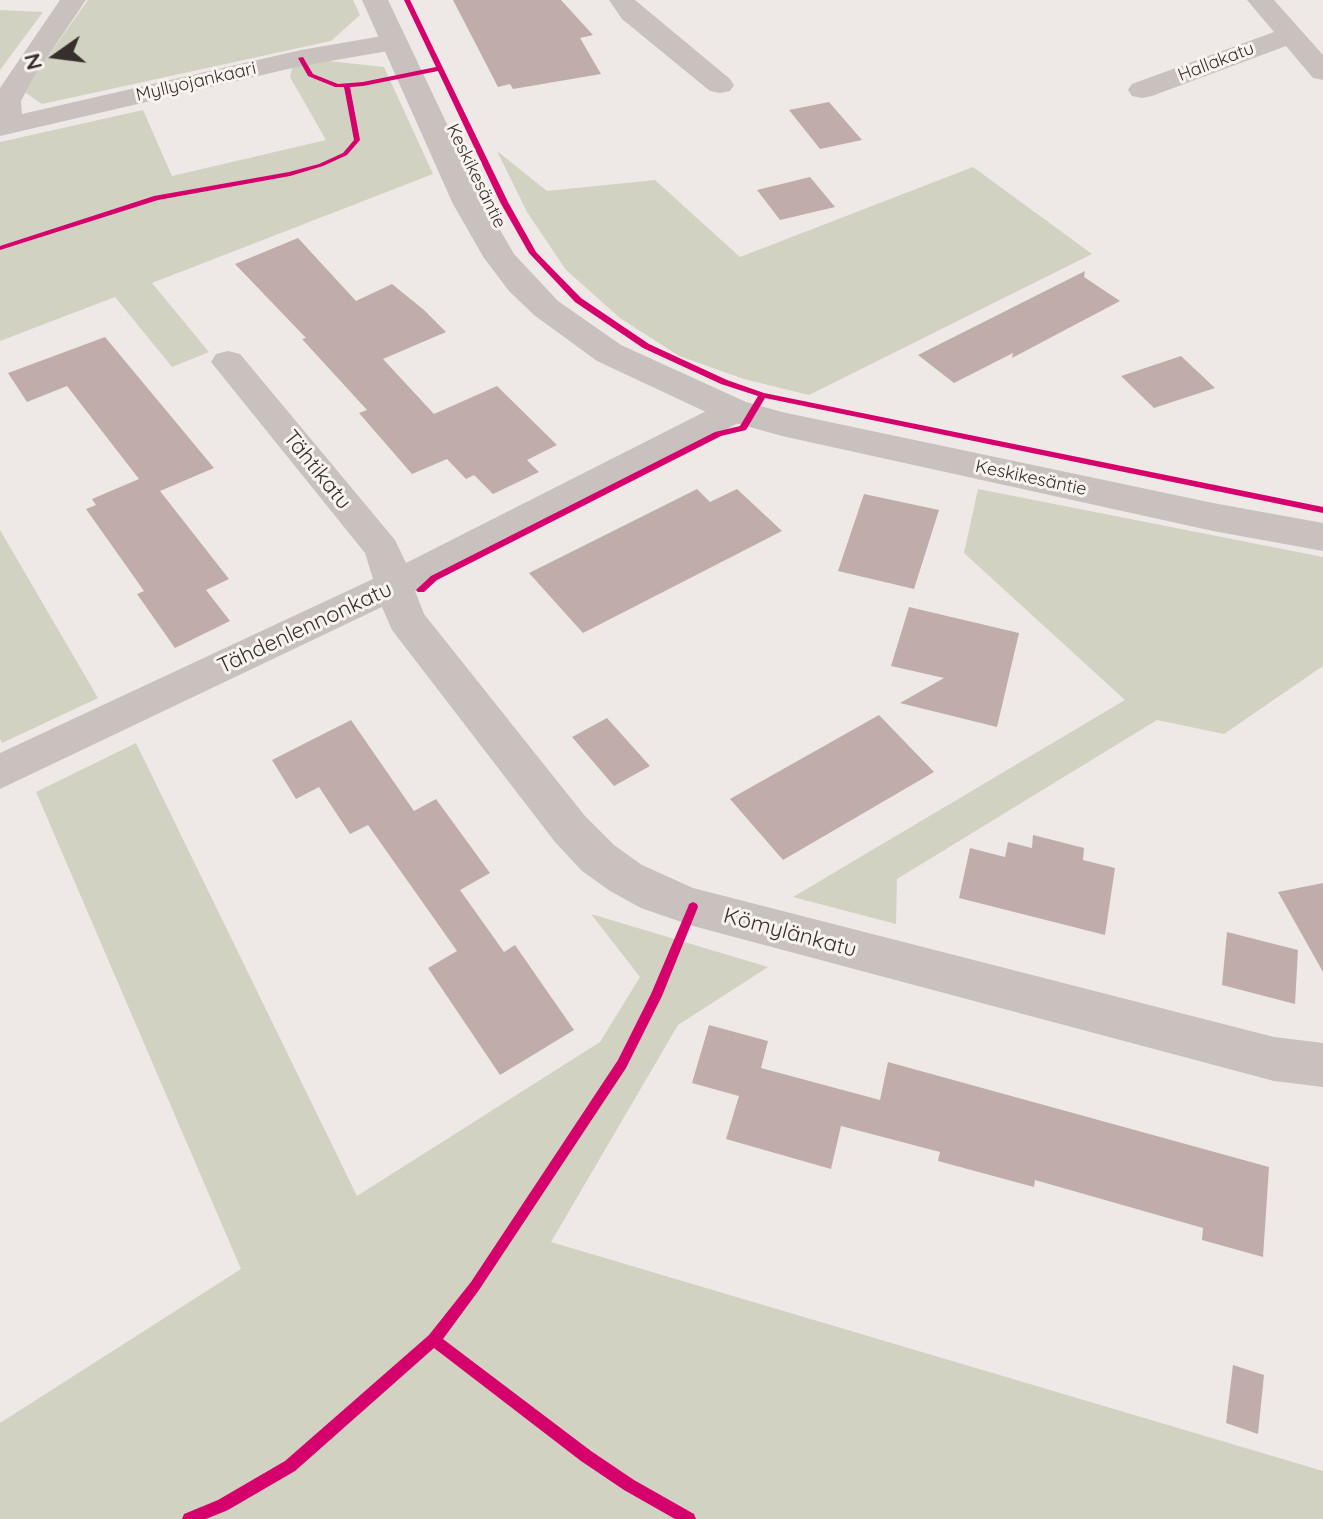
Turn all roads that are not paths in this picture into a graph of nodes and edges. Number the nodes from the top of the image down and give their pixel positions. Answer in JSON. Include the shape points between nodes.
{"nodes":[{"id":1,"x":73,"y":0,"type":"edge"},
{"id":2,"x":375,"y":0,"type":"edge"},
{"id":3,"x":622,"y":0,"type":"edge"},
{"id":4,"x":1260,"y":0,"type":"edge"},
{"id":5,"x":1290,"y":35,"type":"junction"},
{"id":6,"x":394,"y":42,"type":"junction"},
{"id":7,"x":1323,"y":72,"type":"edge"},
{"id":8,"x":720,"y":85,"type":"dead end"},
{"id":9,"x":1142,"y":90,"type":"dead end"},
{"id":10,"x":4,"y":126,"type":"edge"},
{"id":11,"x":228,"y":362,"type":"dead end"},
{"id":12,"x":734,"y":411,"type":"junction"},
{"id":13,"x":1323,"y":537,"type":"edge"},
{"id":14,"x":393,"y":586,"type":"junction"},
{"id":15,"x":0,"y":772,"type":"edge"},
{"id":16,"x":1323,"y":1065,"type":"edge"}],
"edges":[{"from":1,"to":10,"type":"street","via":[[19,78],[7,101]]},
{"from":2,"to":6,"type":"street","name":"Keskikesäntie"},
{"from":3,"to":8,"type":"street"},
{"from":4,"to":5,"type":"street"},
{"from":5,"to":7,"type":"street"},
{"from":5,"to":9,"type":"street","name":"Hallakatu"},
{"from":6,"to":10,"type":"street","name":"Myllyojankaari"},
{"from":6,"to":12,"type":"street","name":"Keskikesäntie","via":[[474,213],[521,284],[609,353]]},
{"from":11,"to":14,"type":"street","name":"Tähtikatu","via":[[382,549]]},
{"from":12,"to":13,"type":"street","name":"Keskikesäntie"},
{"from":12,"to":14,"type":"street","name":"Tähdenlennonkatu"},
{"from":14,"to":15,"type":"street","name":"Tähdenlennonkatu"},
{"from":14,"to":16,"type":"street","name":"Kömylänkatu","via":[[406,620],[570,829],[598,858],[657,894],[1274,1059]]}]}
